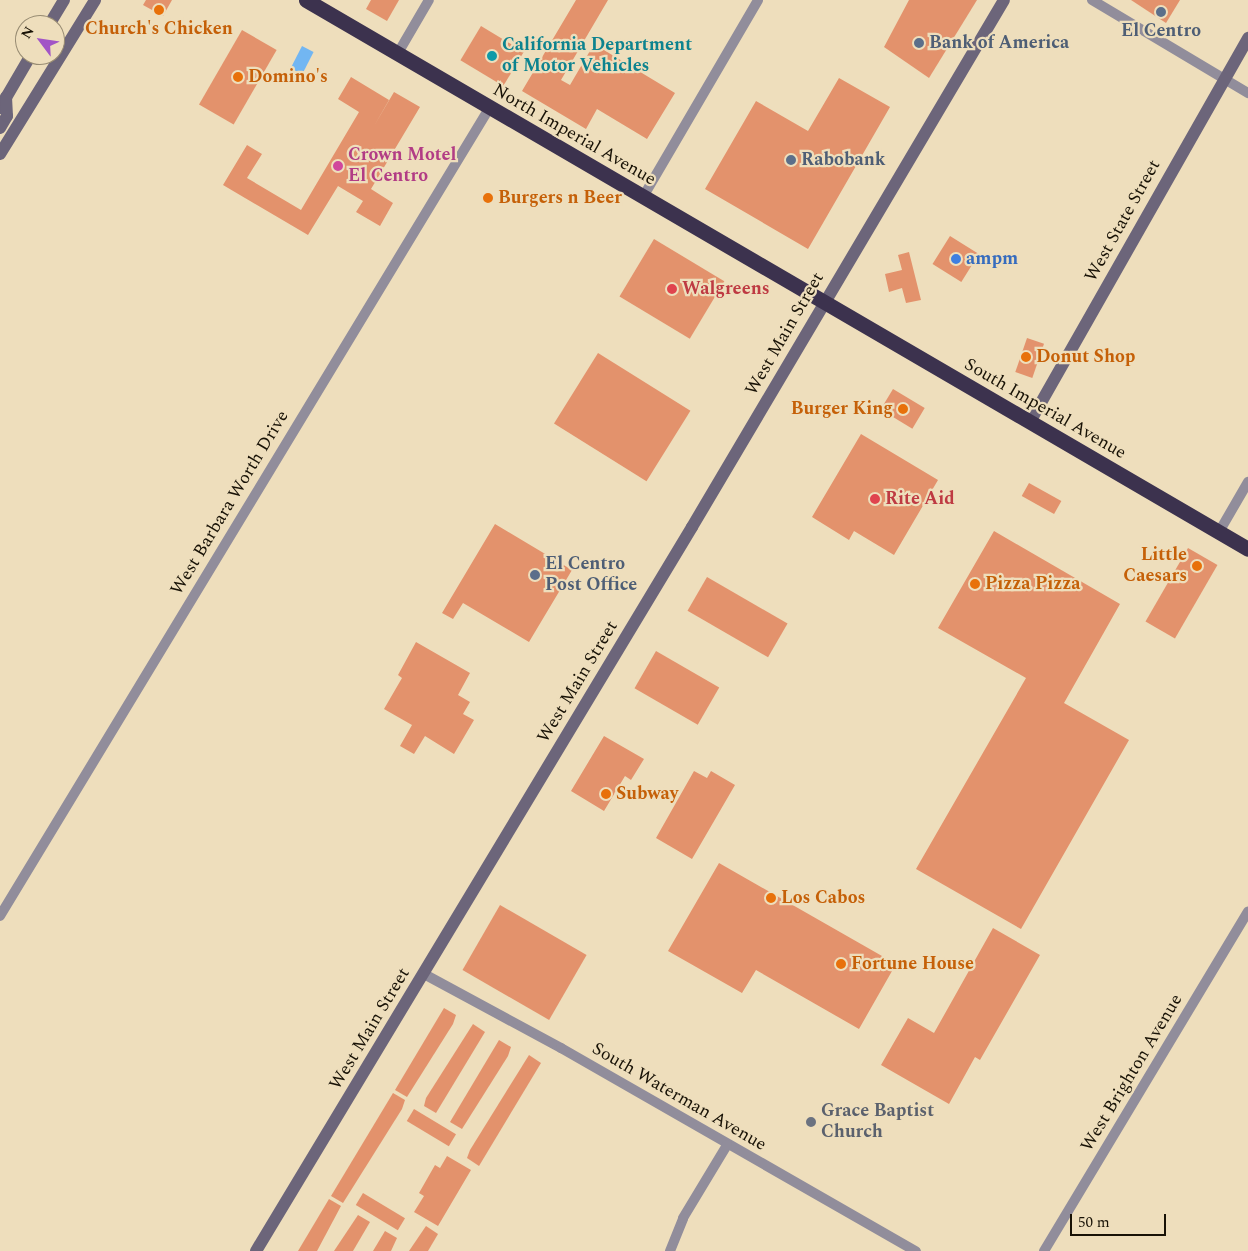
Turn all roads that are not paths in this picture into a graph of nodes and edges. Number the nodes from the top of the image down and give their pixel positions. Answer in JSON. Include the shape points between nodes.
{"nodes":[{"id":1,"x":64,"y":0,"type":"edge"},
{"id":2,"x":95,"y":0,"type":"edge"},
{"id":3,"x":306,"y":0,"type":"edge"},
{"id":4,"x":429,"y":0,"type":"edge"},
{"id":5,"x":758,"y":0,"type":"edge"},
{"id":6,"x":1004,"y":0,"type":"edge"},
{"id":7,"x":1092,"y":0,"type":"edge"},
{"id":8,"x":54,"y":15,"type":"edge"},
{"id":9,"x":1248,"y":38,"type":"edge"},
{"id":10,"x":398,"y":53,"type":"junction"},
{"id":11,"x":25,"y":65,"type":"edge"},
{"id":12,"x":1224,"y":79,"type":"junction"},
{"id":13,"x":1248,"y":93,"type":"edge"},
{"id":14,"x":3,"y":102,"type":"edge"},
{"id":15,"x":490,"y":107,"type":"junction"},
{"id":16,"x":0,"y":128,"type":"edge"},
{"id":17,"x":0,"y":154,"type":"edge"},
{"id":18,"x":644,"y":197,"type":"junction"},
{"id":19,"x":824,"y":302,"type":"junction"},
{"id":20,"x":1030,"y":422,"type":"junction"},
{"id":21,"x":1248,"y":482,"type":"edge"},
{"id":22,"x":1219,"y":532,"type":"junction"},
{"id":23,"x":1248,"y":549,"type":"edge"},
{"id":24,"x":1248,"y":912,"type":"edge"},
{"id":25,"x":0,"y":916,"type":"edge"},
{"id":26,"x":424,"y":974,"type":"junction"},
{"id":27,"x":727,"y":1145,"type":"junction"},
{"id":28,"x":256,"y":1251,"type":"edge"},
{"id":29,"x":670,"y":1251,"type":"edge"},
{"id":30,"x":916,"y":1251,"type":"edge"},
{"id":31,"x":1044,"y":1251,"type":"edge"}],
"edges":[{"from":1,"to":8,"type":"street"},
{"from":2,"to":17,"type":"street"},
{"from":3,"to":10,"type":"highway","name":"North Imperial Avenue"},
{"from":4,"to":10,"type":"street"},
{"from":5,"to":18,"type":"street"},
{"from":6,"to":19,"type":"street","name":"West Main Street"},
{"from":7,"to":12,"type":"street"},
{"from":9,"to":12,"type":"street","name":"West State Street"},
{"from":10,"to":15,"type":"highway","name":"North Imperial Avenue"},
{"from":11,"to":14,"type":"street"},
{"from":12,"to":13,"type":"street"},
{"from":12,"to":20,"type":"street","name":"West State Street"},
{"from":14,"to":16,"type":"street","via":[[7,116]]},
{"from":15,"to":18,"type":"highway","name":"North Imperial Avenue"},
{"from":15,"to":25,"type":"street","name":"West Barbara Worth Drive"},
{"from":18,"to":19,"type":"highway","name":"North Imperial Avenue"},
{"from":19,"to":20,"type":"highway","name":"South Imperial Avenue"},
{"from":19,"to":26,"type":"street","name":"West Main Street"},
{"from":20,"to":22,"type":"highway","name":"South Imperial Avenue"},
{"from":21,"to":22,"type":"street"},
{"from":22,"to":23,"type":"highway","name":"South Imperial Avenue"},
{"from":24,"to":31,"type":"street","name":"West Brighton Avenue"},
{"from":26,"to":27,"type":"street","name":"South Waterman Avenue","via":[[561,1048]]},
{"from":26,"to":28,"type":"street","name":"West Main Street"},
{"from":27,"to":29,"type":"street","via":[[684,1218]]},
{"from":27,"to":30,"type":"street","name":"South Waterman Avenue"}]}
